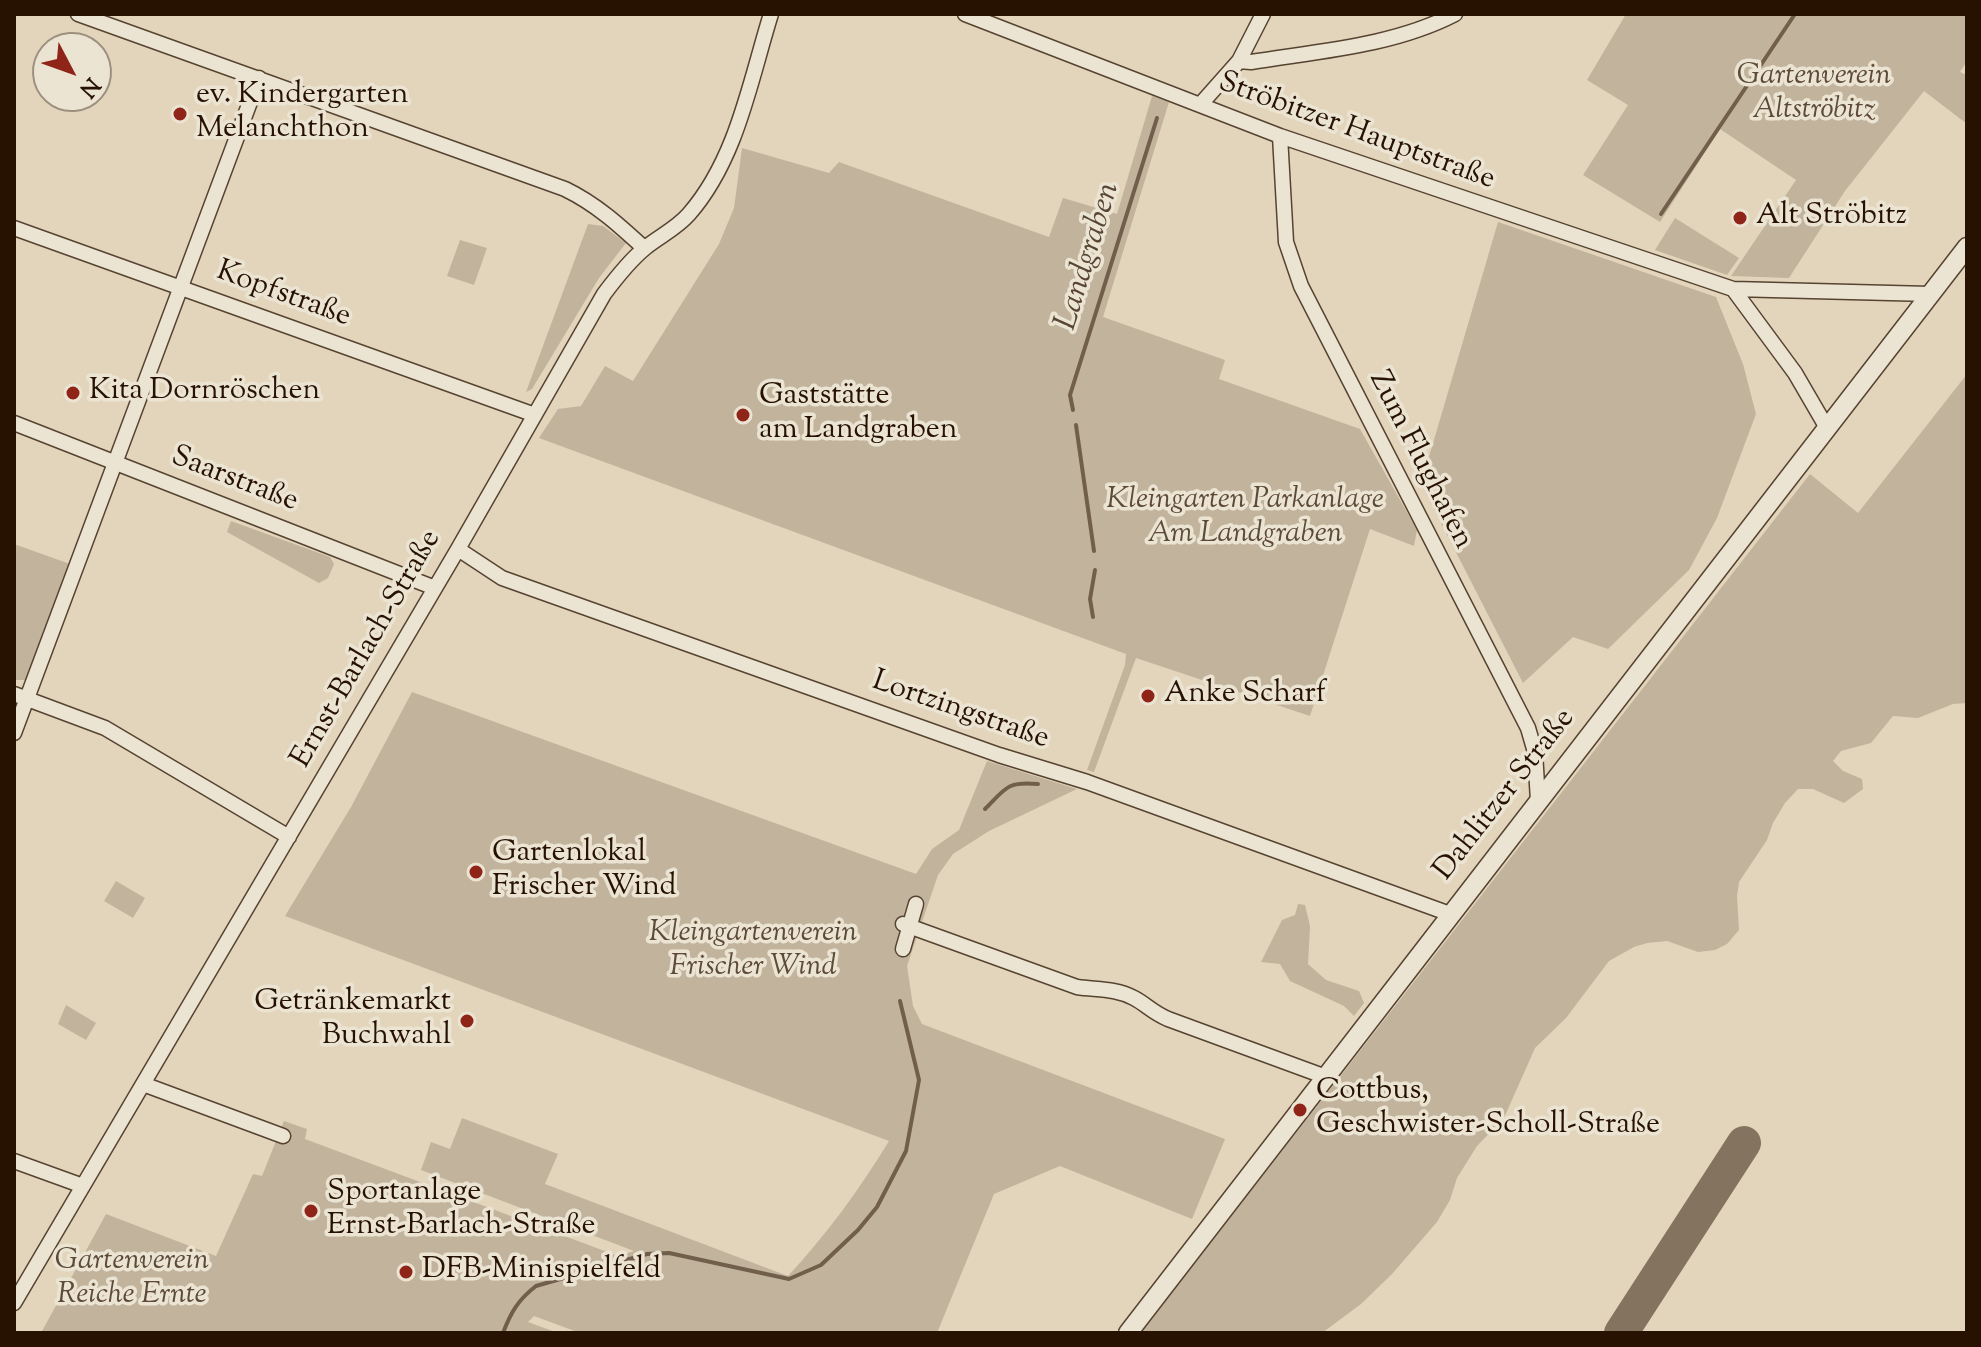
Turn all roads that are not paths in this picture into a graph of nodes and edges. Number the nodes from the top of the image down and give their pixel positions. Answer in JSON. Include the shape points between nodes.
{"nodes":[{"id":1,"x":78,"y":14,"type":"edge"},
{"id":2,"x":771,"y":14,"type":"edge"},
{"id":3,"x":965,"y":14,"type":"edge"},
{"id":4,"x":1263,"y":14,"type":"edge"},
{"id":5,"x":1455,"y":14,"type":"edge"},
{"id":6,"x":1239,"y":61,"type":"junction"},
{"id":7,"x":259,"y":78,"type":"junction"},
{"id":8,"x":1200,"y":105,"type":"junction"},
{"id":9,"x":1280,"y":136,"type":"junction"},
{"id":10,"x":14,"y":228,"type":"edge"},
{"id":11,"x":1967,"y":247,"type":"edge"},
{"id":12,"x":644,"y":248,"type":"junction"},
{"id":13,"x":181,"y":287,"type":"junction"},
{"id":14,"x":1733,"y":289,"type":"junction"},
{"id":15,"x":1930,"y":294,"type":"junction"},
{"id":16,"x":535,"y":415,"type":"junction"},
{"id":17,"x":14,"y":423,"type":"edge"},
{"id":18,"x":1827,"y":428,"type":"junction"},
{"id":19,"x":115,"y":462,"type":"junction"},
{"id":20,"x":458,"y":549,"type":"junction"},
{"id":21,"x":435,"y":588,"type":"junction"},
{"id":22,"x":20,"y":697,"type":"edge"},
{"id":23,"x":14,"y":733,"type":"edge"},
{"id":24,"x":1538,"y":801,"type":"junction"},
{"id":25,"x":289,"y":837,"type":"junction"},
{"id":26,"x":916,"y":904,"type":"dead end"},
{"id":27,"x":1450,"y":914,"type":"junction"},
{"id":28,"x":907,"y":925,"type":"junction"},
{"id":29,"x":903,"y":949,"type":"dead end"},
{"id":30,"x":1326,"y":1077,"type":"junction"},
{"id":31,"x":143,"y":1084,"type":"junction"},
{"id":32,"x":283,"y":1136,"type":"dead end"},
{"id":33,"x":14,"y":1161,"type":"edge"},
{"id":34,"x":83,"y":1186,"type":"junction"},
{"id":35,"x":14,"y":1303,"type":"edge"},
{"id":36,"x":1128,"y":1333,"type":"edge"}],
"edges":[{"from":1,"to":7,"type":"street"},
{"from":2,"to":12,"type":"street","name":"Ernst-Barlach-Straße","via":[[738,123],[708,188],[688,215]]},
{"from":3,"to":8,"type":"street","name":"Ströbitzer Hauptstraße"},
{"from":4,"to":6,"type":"street"},
{"from":5,"to":6,"type":"street","via":[[1386,39]]},
{"from":6,"to":8,"type":"street"},
{"from":7,"to":12,"type":"street","via":[[565,189],[613,218]]},
{"from":7,"to":13,"type":"street"},
{"from":8,"to":9,"type":"street","name":"Ströbitzer Hauptstraße"},
{"from":9,"to":14,"type":"street","name":"Ströbitzer Hauptstraße"},
{"from":9,"to":24,"type":"street","name":"Zum Flughafen","via":[[1286,242],[1301,286],[1528,728]]},
{"from":10,"to":13,"type":"street","name":"Kopfstraße"},
{"from":11,"to":15,"type":"street","name":"Dahlitzer Straße"},
{"from":12,"to":16,"type":"street","name":"Ernst-Barlach-Straße","via":[[604,294]]},
{"from":13,"to":16,"type":"street","name":"Kopfstraße"},
{"from":13,"to":19,"type":"street"},
{"from":14,"to":15,"type":"street","name":"Ströbitzer Hauptstraße"},
{"from":14,"to":18,"type":"street","via":[[1795,373]]},
{"from":15,"to":18,"type":"street","name":"Dahlitzer Straße"},
{"from":16,"to":20,"type":"street","name":"Ernst-Barlach-Straße"},
{"from":17,"to":19,"type":"street","name":"Saarstraße"},
{"from":18,"to":24,"type":"street","name":"Dahlitzer Straße"},
{"from":19,"to":21,"type":"street","name":"Saarstraße"},
{"from":19,"to":22,"type":"street"},
{"from":20,"to":21,"type":"street","name":"Ernst-Barlach-Straße"},
{"from":20,"to":27,"type":"street","name":"Lortzingstraße","via":[[502,578]]},
{"from":21,"to":25,"type":"street","name":"Ernst-Barlach-Straße"},
{"from":22,"to":23,"type":"street"},
{"from":22,"to":25,"type":"street","via":[[105,728]]},
{"from":24,"to":27,"type":"street","name":"Dahlitzer Straße"},
{"from":25,"to":31,"type":"street","name":"Ernst-Barlach-Straße"},
{"from":26,"to":28,"type":"street"},
{"from":27,"to":30,"type":"street","name":"Dahlitzer Straße"},
{"from":28,"to":29,"type":"street"},
{"from":28,"to":30,"type":"street","via":[[1077,987],[1105,988],[1135,998],[1159,1015]]},
{"from":30,"to":36,"type":"street","name":"Dahlitzer Straße"},
{"from":31,"to":32,"type":"street"},
{"from":31,"to":34,"type":"street","name":"Ernst-Barlach-Straße"},
{"from":33,"to":34,"type":"street"},
{"from":34,"to":35,"type":"street","name":"Ernst-Barlach-Straße"}]}
